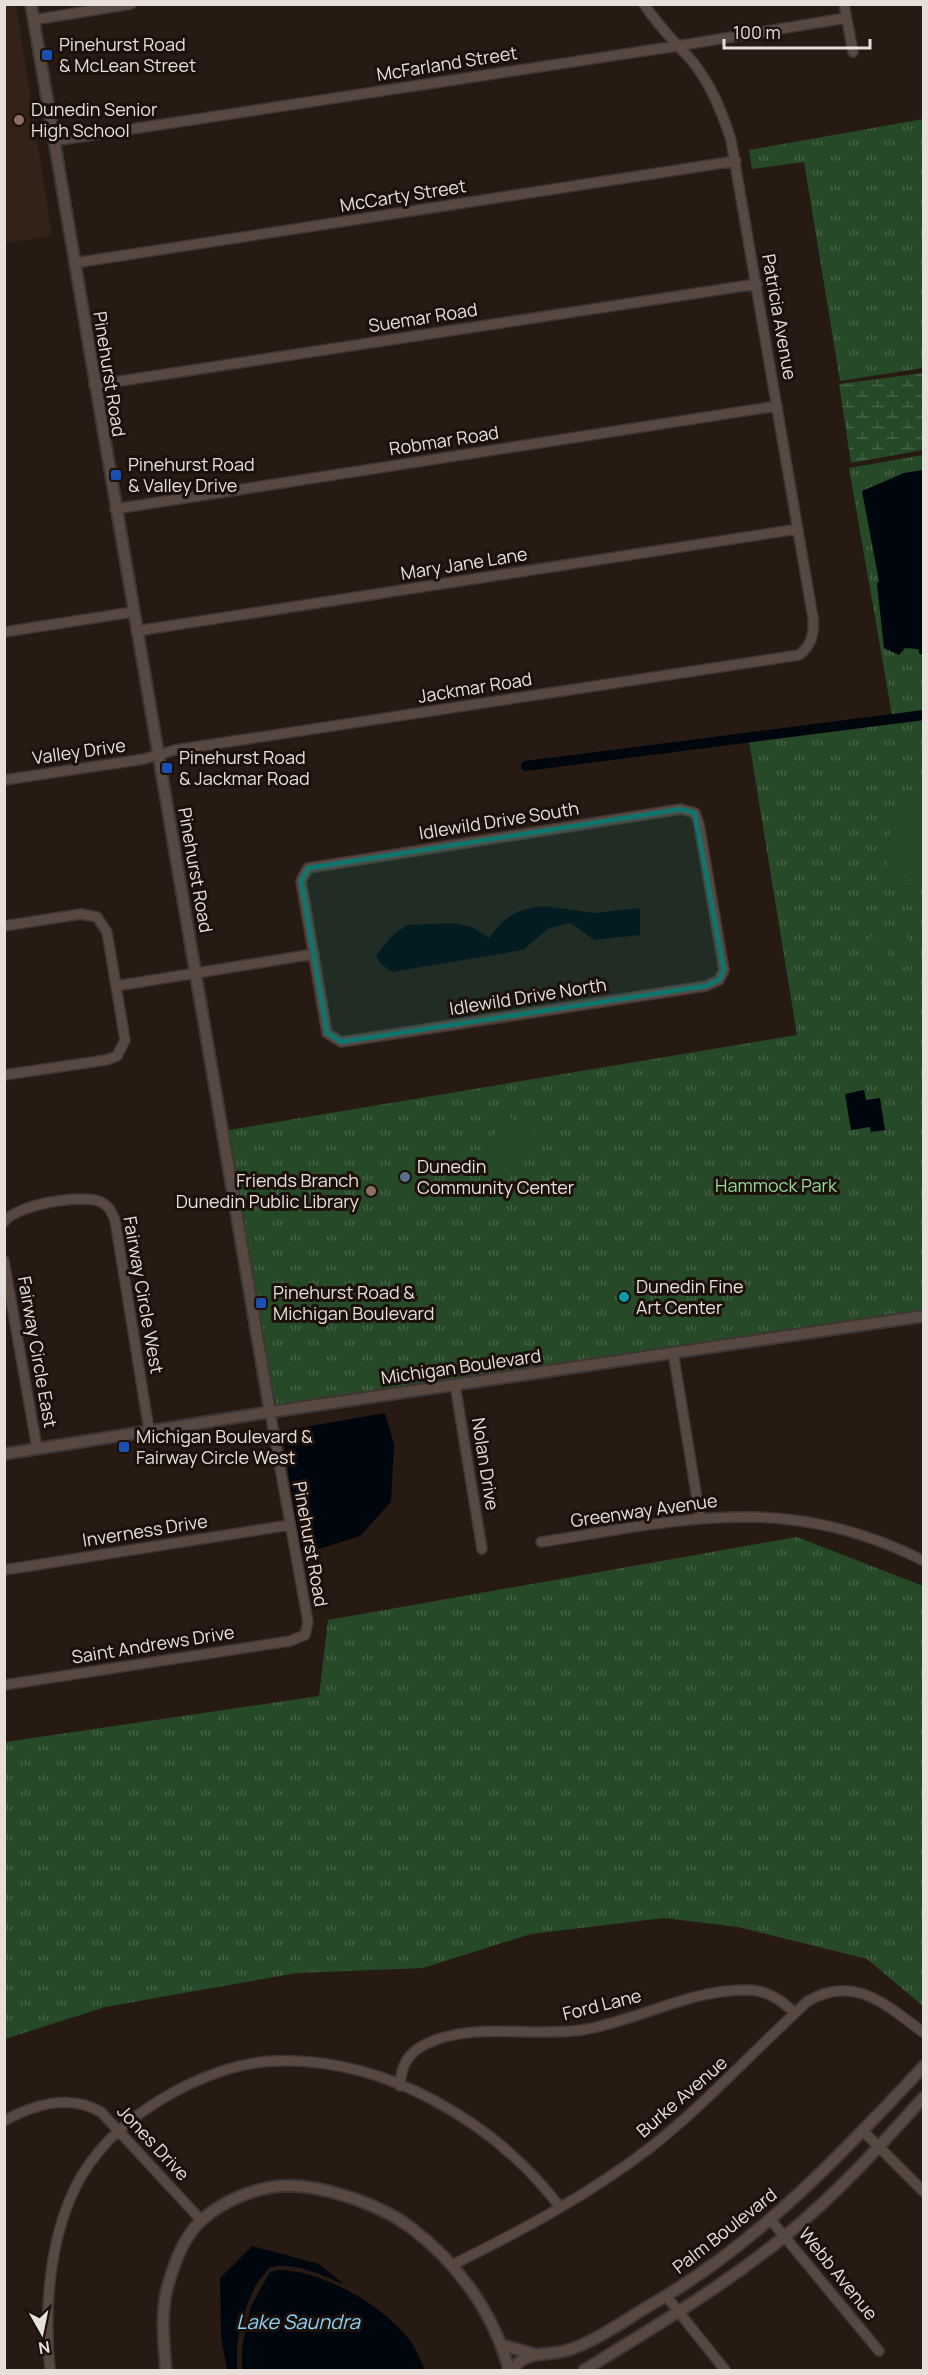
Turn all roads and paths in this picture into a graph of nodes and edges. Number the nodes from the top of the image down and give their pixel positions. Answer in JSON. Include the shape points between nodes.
{"nodes":[{"id":1,"x":30,"y":4,"type":"edge"},
{"id":2,"x":131,"y":4,"type":"edge"},
{"id":3,"x":644,"y":4,"type":"edge"},
{"id":4,"x":844,"y":4,"type":"edge"},
{"id":5,"x":846,"y":18,"type":"junction"},
{"id":6,"x":33,"y":20,"type":"junction"},
{"id":7,"x":677,"y":46,"type":"junction"},
{"id":8,"x":853,"y":52,"type":"dead end"},
{"id":9,"x":53,"y":141,"type":"junction"},
{"id":10,"x":736,"y":161,"type":"junction"},
{"id":11,"x":74,"y":263,"type":"junction"},
{"id":12,"x":757,"y":284,"type":"junction"},
{"id":13,"x":94,"y":385,"type":"junction"},
{"id":14,"x":777,"y":406,"type":"junction"},
{"id":15,"x":115,"y":508,"type":"junction"},
{"id":16,"x":798,"y":529,"type":"junction"},
{"id":17,"x":133,"y":612,"type":"junction"},
{"id":18,"x":136,"y":631,"type":"junction"},
{"id":19,"x":4,"y":632,"type":"edge"},
{"id":20,"x":799,"y":655,"type":"joint"},
{"id":21,"x":157,"y":755,"type":"junction"},
{"id":22,"x":4,"y":780,"type":"edge"},
{"id":23,"x":4,"y":926,"type":"edge"},
{"id":24,"x":314,"y":954,"type":"junction"},
{"id":25,"x":197,"y":974,"type":"junction"},
{"id":26,"x":719,"y":980,"type":"joint"},
{"id":27,"x":116,"y":986,"type":"junction"},
{"id":28,"x":4,"y":1075,"type":"edge"},
{"id":29,"x":4,"y":1222,"type":"edge"},
{"id":30,"x":4,"y":1261,"type":"edge"},
{"id":31,"x":924,"y":1316,"type":"edge"},
{"id":32,"x":673,"y":1352,"type":"junction"},
{"id":33,"x":455,"y":1385,"type":"junction"},
{"id":34,"x":270,"y":1412,"type":"junction"},
{"id":35,"x":149,"y":1430,"type":"junction"},
{"id":36,"x":37,"y":1448,"type":"junction"},
{"id":37,"x":4,"y":1454,"type":"edge"},
{"id":38,"x":700,"y":1517,"type":"junction"},
{"id":39,"x":290,"y":1525,"type":"junction"},
{"id":40,"x":541,"y":1542,"type":"dead end"},
{"id":41,"x":482,"y":1549,"type":"dead end"},
{"id":42,"x":924,"y":1561,"type":"edge"},
{"id":43,"x":4,"y":1570,"type":"edge"},
{"id":44,"x":305,"y":1635,"type":"joint"},
{"id":45,"x":4,"y":1685,"type":"edge"},
{"id":46,"x":795,"y":2013,"type":"junction"},
{"id":47,"x":924,"y":2033,"type":"edge"},
{"id":48,"x":924,"y":2066,"type":"edge"},
{"id":49,"x":400,"y":2086,"type":"junction"},
{"id":50,"x":924,"y":2097,"type":"edge"},
{"id":51,"x":4,"y":2121,"type":"edge"},
{"id":52,"x":120,"y":2130,"type":"junction"},
{"id":53,"x":863,"y":2132,"type":"junction"},
{"id":54,"x":880,"y":2146,"type":"junction"},
{"id":55,"x":924,"y":2192,"type":"edge"},
{"id":56,"x":560,"y":2207,"type":"junction"},
{"id":57,"x":770,"y":2219,"type":"junction"},
{"id":58,"x":201,"y":2220,"type":"junction"},
{"id":59,"x":786,"y":2235,"type":"junction"},
{"id":60,"x":452,"y":2265,"type":"junction"},
{"id":61,"x":666,"y":2296,"type":"junction"},
{"id":62,"x":680,"y":2312,"type":"junction"},
{"id":63,"x":502,"y":2345,"type":"junction"},
{"id":64,"x":879,"y":2351,"type":"dead end"},
{"id":65,"x":534,"y":2354,"type":"junction"},
{"id":66,"x":50,"y":2370,"type":"edge"},
{"id":67,"x":166,"y":2370,"type":"edge"},
{"id":68,"x":511,"y":2370,"type":"edge"},
{"id":69,"x":584,"y":2370,"type":"edge"},
{"id":70,"x":725,"y":2370,"type":"edge"}],
"edges":[{"from":1,"to":6,"type":"street","name":"Pinehurst Road"},
{"from":2,"to":6,"type":"street"},
{"from":3,"to":7,"type":"street","name":"Patricia Avenue"},
{"from":4,"to":5,"type":"street"},
{"from":5,"to":7,"type":"street","name":"McFarland Street"},
{"from":5,"to":8,"type":"street"},
{"from":6,"to":9,"type":"street","name":"Pinehurst Road"},
{"from":7,"to":9,"type":"street","name":"McFarland Street"},
{"from":7,"to":10,"type":"street","name":"Patricia Avenue","via":[[714,98]]},
{"from":9,"to":11,"type":"street","name":"Pinehurst Road"},
{"from":10,"to":11,"type":"street","name":"McCarty Street"},
{"from":10,"to":12,"type":"street","name":"Patricia Avenue"},
{"from":11,"to":13,"type":"street","name":"Pinehurst Road"},
{"from":12,"to":13,"type":"street","name":"Suemar Road"},
{"from":12,"to":14,"type":"street","name":"Patricia Avenue"},
{"from":13,"to":15,"type":"street","name":"Pinehurst Road"},
{"from":14,"to":15,"type":"street","name":"Robmar Road"},
{"from":14,"to":16,"type":"street","name":"Patricia Avenue"},
{"from":15,"to":17,"type":"street","name":"Pinehurst Road"},
{"from":16,"to":18,"type":"street","name":"Mary Jane Lane"},
{"from":16,"to":20,"type":"street","name":"Patricia Avenue","via":[[814,631],[807,649]]},
{"from":17,"to":18,"type":"street","name":"Pinehurst Road"},
{"from":17,"to":19,"type":"street"},
{"from":18,"to":21,"type":"street","name":"Pinehurst Road"},
{"from":20,"to":21,"type":"street","name":"Jackmar Road"},
{"from":21,"to":22,"type":"street","name":"Valley Drive"},
{"from":21,"to":25,"type":"street","name":"Pinehurst Road"},
{"from":23,"to":27,"type":"street","via":[[81,914],[97,917],[107,932]]},
{"from":24,"to":25,"type":"street"},
{"from":24,"to":26,"type":"street","name":"Idlewild Drive North","via":[[327,1033],[341,1042],[694,988]]},
{"from":24,"to":26,"type":"street","name":"Idlewild Drive South","via":[[301,881],[308,868],[681,809],[695,813],[724,970]]},
{"from":25,"to":27,"type":"street"},
{"from":25,"to":34,"type":"street","name":"Pinehurst Road"},
{"from":27,"to":28,"type":"street","via":[[125,1040],[117,1056]]},
{"from":29,"to":35,"type":"street","name":"Fairway Circle West","via":[[17,1210],[77,1199],[99,1201],[110,1208]]},
{"from":30,"to":36,"type":"street","name":"Fairway Circle East"},
{"from":31,"to":32,"type":"street","name":"Michigan Boulevard"},
{"from":32,"to":33,"type":"street","name":"Michigan Boulevard"},
{"from":32,"to":38,"type":"street"},
{"from":33,"to":34,"type":"street","name":"Michigan Boulevard"},
{"from":33,"to":41,"type":"street","name":"Nolan Drive"},
{"from":34,"to":35,"type":"street","name":"Michigan Boulevard"},
{"from":34,"to":39,"type":"street","name":"Pinehurst Road"},
{"from":35,"to":36,"type":"street","name":"Michigan Boulevard"},
{"from":36,"to":37,"type":"street","name":"Michigan Boulevard"},
{"from":38,"to":40,"type":"street","name":"Greenway Avenue"},
{"from":38,"to":42,"type":"street","name":"Greenway Avenue","via":[[771,1516],[810,1521],[893,1545]]},
{"from":39,"to":43,"type":"street","name":"Inverness Drive"},
{"from":39,"to":44,"type":"street","name":"Pinehurst Road","via":[[308,1622]]},
{"from":44,"to":45,"type":"street","name":"Saint Andrews Drive","via":[[290,1641]]},
{"from":46,"to":47,"type":"street","name":"Burke Avenue","via":[[820,1994],[852,1990],[883,2003]]},
{"from":46,"to":49,"type":"street","name":"Ford Lane","via":[[765,1992],[747,1990],[690,1999],[585,2029],[452,2036],[430,2042],[411,2054],[401,2070]]},
{"from":46,"to":56,"type":"street","name":"Burke Avenue","via":[[729,2080],[651,2147]]},
{"from":48,"to":53,"type":"street","name":"Palm Boulevard"},
{"from":49,"to":52,"type":"street","via":[[340,2065],[275,2061],[194,2082],[147,2108]]},
{"from":49,"to":56,"type":"street","via":[[448,2107],[500,2142]]},
{"from":50,"to":54,"type":"street","name":"Palm Boulevard"},
{"from":51,"to":52,"type":"street","name":"Jones Drive","via":[[21,2111],[72,2102],[101,2112]]},
{"from":52,"to":58,"type":"street","name":"Jones Drive"},
{"from":52,"to":66,"type":"street","via":[[98,2153],[66,2208],[52,2265],[48,2317]]},
{"from":53,"to":54,"type":"street"},
{"from":53,"to":57,"type":"street","name":"Palm Boulevard"},
{"from":54,"to":55,"type":"street"},
{"from":54,"to":59,"type":"street","name":"Palm Boulevard"},
{"from":56,"to":60,"type":"street","name":"Burke Avenue"},
{"from":57,"to":59,"type":"street","name":"Webb Avenue"},
{"from":57,"to":61,"type":"street","name":"Palm Boulevard"},
{"from":58,"to":60,"type":"street","via":[[258,2190],[311,2187],[348,2198],[409,2226]]},
{"from":58,"to":67,"type":"street","via":[[177,2259],[166,2294]]},
{"from":59,"to":62,"type":"street","name":"Palm Boulevard"},
{"from":59,"to":64,"type":"street","name":"Webb Avenue"},
{"from":60,"to":63,"type":"street","via":[[490,2317]]},
{"from":61,"to":62,"type":"street"},
{"from":61,"to":65,"type":"street","name":"Palm Boulevard","via":[[586,2342],[565,2351]]},
{"from":62,"to":69,"type":"street","name":"Palm Boulevard"},
{"from":62,"to":70,"type":"street"},
{"from":63,"to":65,"type":"street"},
{"from":63,"to":68,"type":"street"},
{"from":65,"to":68,"type":"street"}]}
